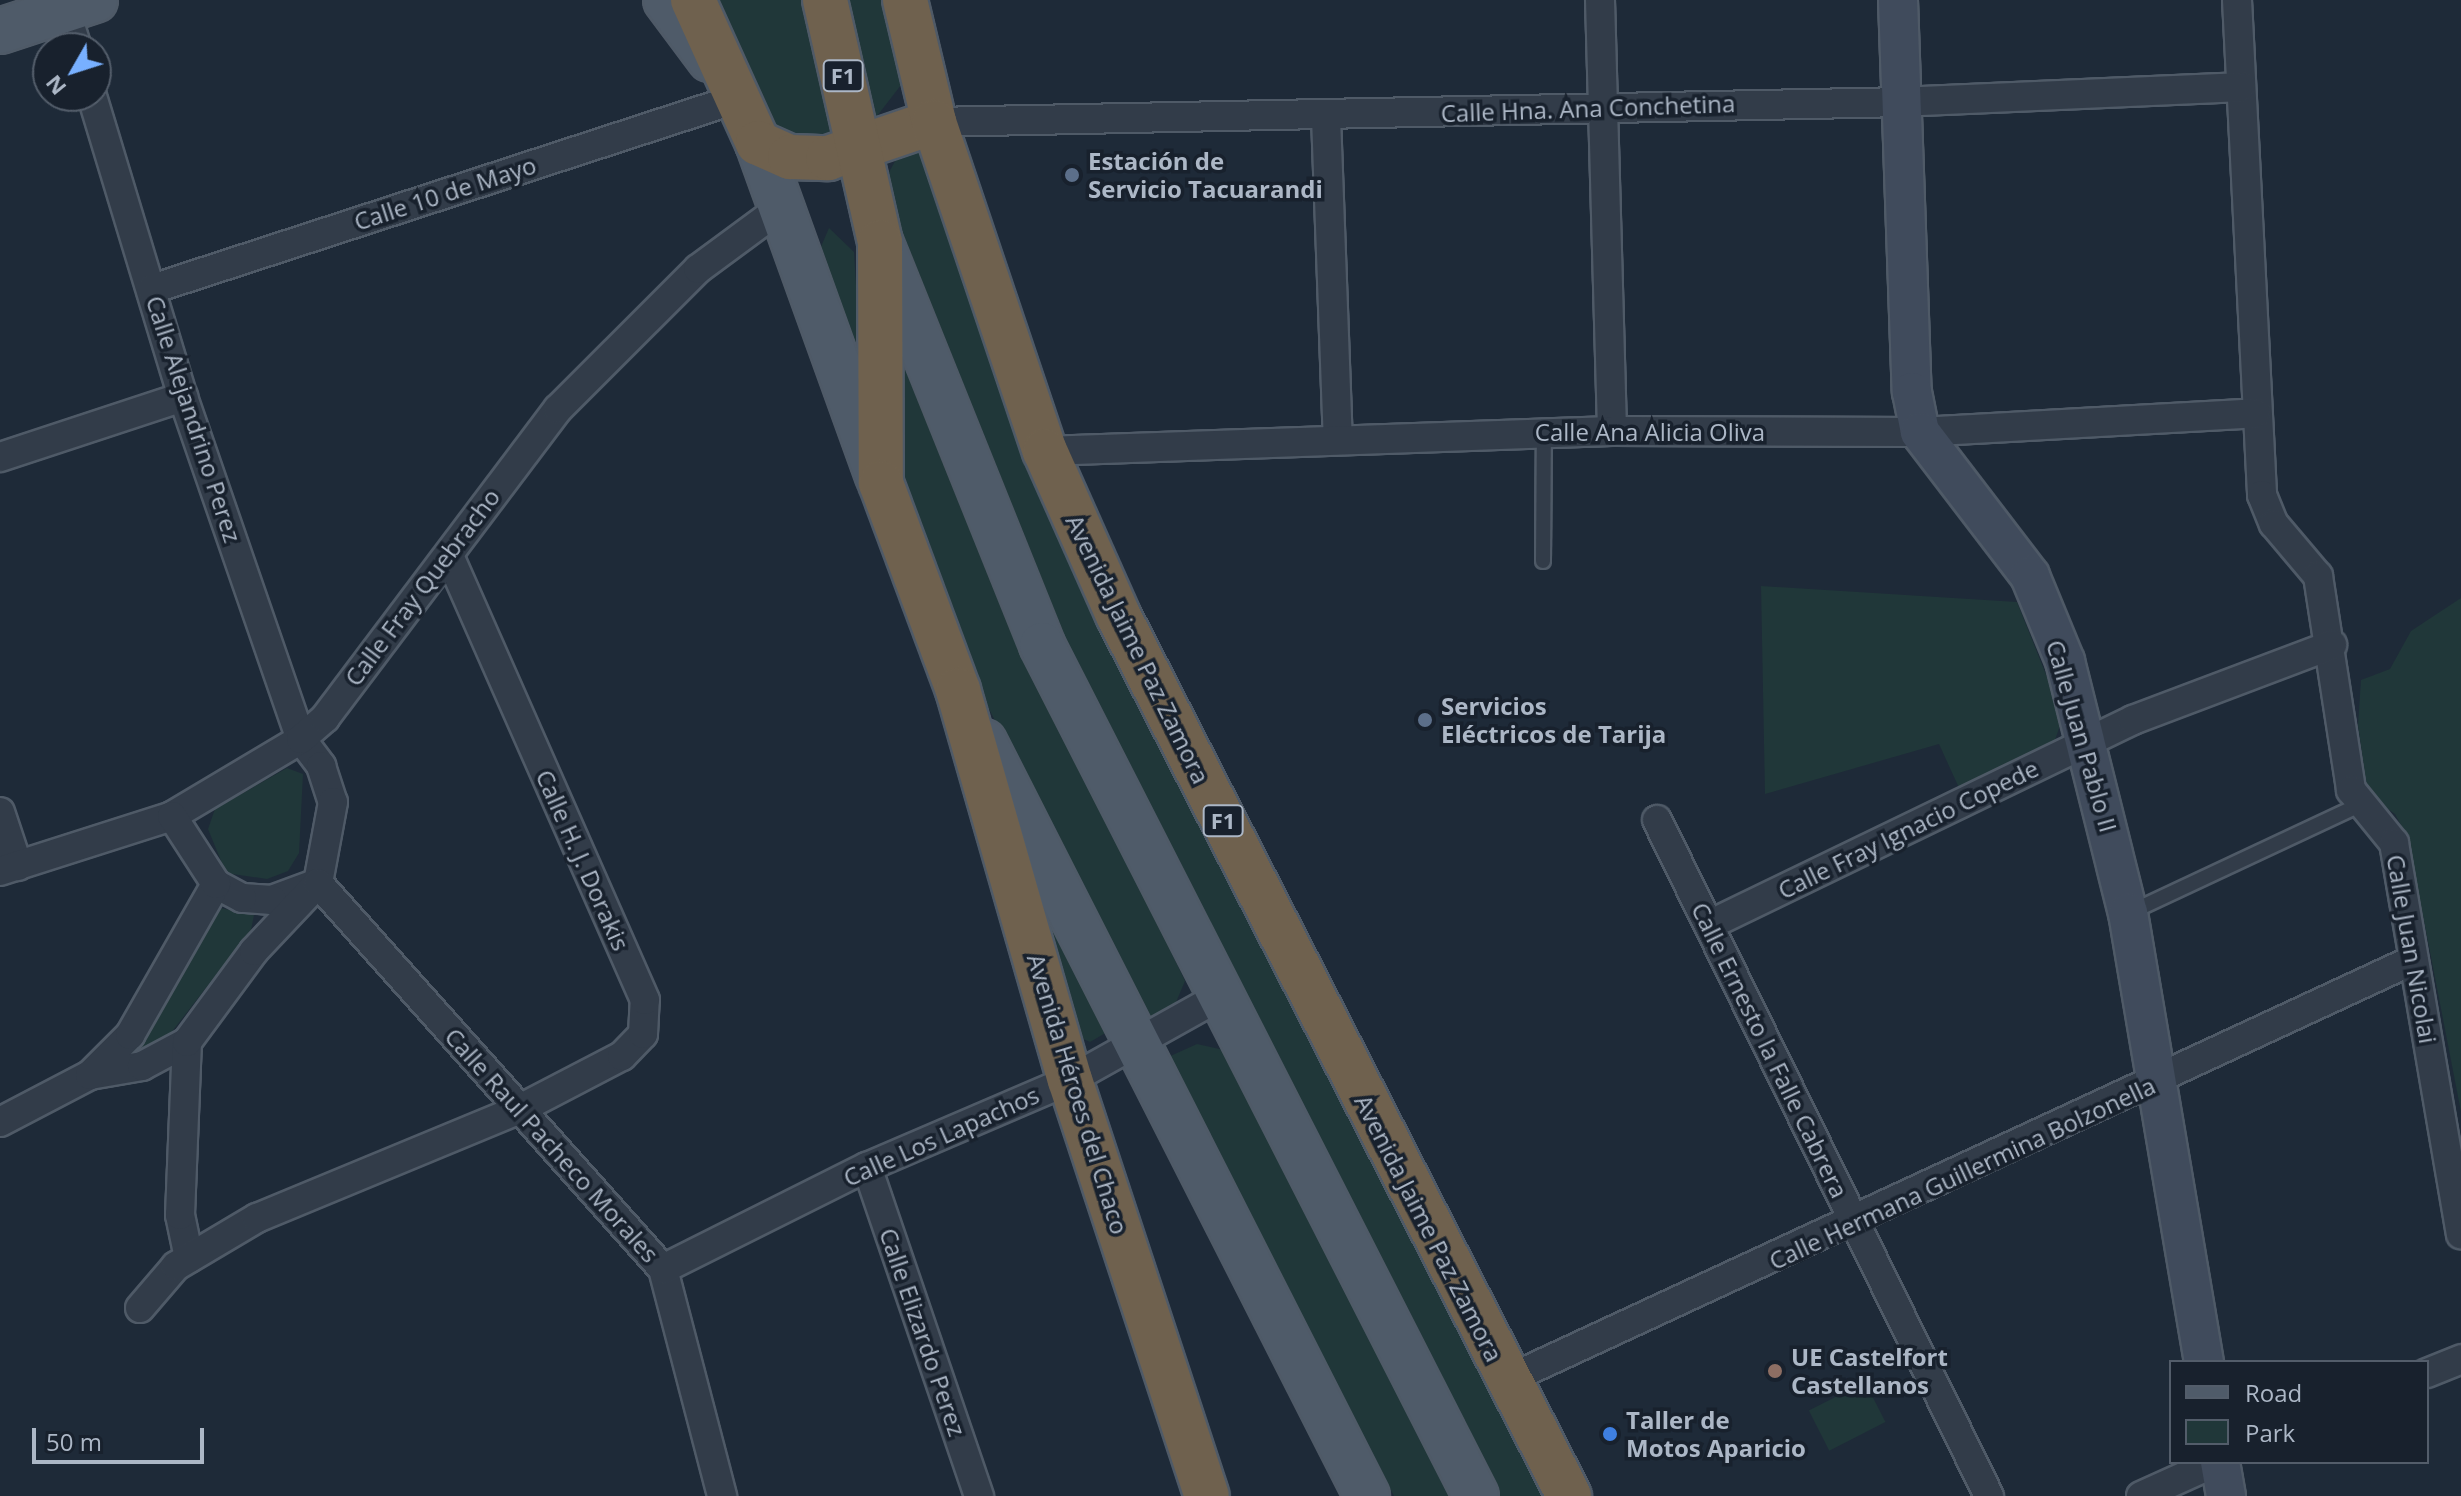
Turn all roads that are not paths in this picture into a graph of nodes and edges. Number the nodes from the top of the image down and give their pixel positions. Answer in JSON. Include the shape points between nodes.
{"nodes":[{"id":1,"x":666,"y":0,"type":"edge"},
{"id":2,"x":693,"y":0,"type":"edge"},
{"id":3,"x":825,"y":0,"type":"edge"},
{"id":4,"x":905,"y":0,"type":"edge"},
{"id":5,"x":1600,"y":0,"type":"edge"},
{"id":6,"x":1898,"y":0,"type":"edge"},
{"id":7,"x":2237,"y":0,"type":"edge"},
{"id":8,"x":74,"y":14,"type":"edge"},
{"id":9,"x":0,"y":31,"type":"edge"},
{"id":10,"x":2241,"y":87,"type":"junction"},
{"id":11,"x":739,"y":98,"type":"junction"},
{"id":12,"x":1901,"y":102,"type":"junction"},
{"id":13,"x":1603,"y":105,"type":"junction"},
{"id":14,"x":97,"y":112,"type":"edge"},
{"id":15,"x":1326,"y":117,"type":"junction"},
{"id":16,"x":934,"y":122,"type":"junction"},
{"id":17,"x":758,"y":143,"type":"junction"},
{"id":18,"x":860,"y":152,"type":"junction"},
{"id":19,"x":782,"y":207,"type":"junction"},
{"id":20,"x":880,"y":242,"type":"junction"},
{"id":21,"x":152,"y":289,"type":"junction"},
{"id":22,"x":183,"y":397,"type":"junction"},
{"id":23,"x":2255,"y":413,"type":"junction"},
{"id":24,"x":1612,"y":431,"type":"junction"},
{"id":25,"x":1544,"y":432,"type":"junction"},
{"id":26,"x":1920,"y":432,"type":"junction"},
{"id":27,"x":1338,"y":439,"type":"junction"},
{"id":28,"x":1045,"y":451,"type":"junction"},
{"id":29,"x":0,"y":457,"type":"edge"},
{"id":30,"x":881,"y":483,"type":"junction"},
{"id":31,"x":449,"y":555,"type":"junction"},
{"id":32,"x":1543,"y":561,"type":"dead end"},
{"id":33,"x":2332,"y":645,"type":"junction"},
{"id":34,"x":958,"y":690,"type":"junction"},
{"id":35,"x":301,"y":739,"type":"junction"},
{"id":36,"x":2088,"y":742,"type":"junction"},
{"id":37,"x":2359,"y":805,"type":"junction"},
{"id":38,"x":0,"y":812,"type":"edge"},
{"id":39,"x":172,"y":816,"type":"junction"},
{"id":40,"x":1657,"y":820,"type":"dead end"},
{"id":41,"x":9,"y":868,"type":"edge"},
{"id":42,"x":318,"y":883,"type":"junction"},
{"id":43,"x":216,"y":884,"type":"junction"},
{"id":44,"x":2128,"y":913,"type":"junction"},
{"id":45,"x":1709,"y":925,"type":"junction"},
{"id":46,"x":2413,"y":960,"type":"junction"},
{"id":47,"x":1217,"y":998,"type":"junction"},
{"id":48,"x":187,"y":1042,"type":"junction"},
{"id":49,"x":1135,"y":1044,"type":"junction"},
{"id":50,"x":90,"y":1075,"type":"junction"},
{"id":51,"x":1070,"y":1080,"type":"junction"},
{"id":52,"x":2159,"y":1083,"type":"junction"},
{"id":53,"x":520,"y":1109,"type":"junction"},
{"id":54,"x":0,"y":1122,"type":"edge"},
{"id":55,"x":867,"y":1167,"type":"junction"},
{"id":56,"x":1854,"y":1223,"type":"junction"},
{"id":57,"x":2461,"y":1234,"type":"edge"},
{"id":58,"x":189,"y":1258,"type":"junction"},
{"id":59,"x":663,"y":1269,"type":"junction"},
{"id":60,"x":140,"y":1308,"type":"dead end"},
{"id":61,"x":2461,"y":1359,"type":"edge"},
{"id":62,"x":2204,"y":1360,"type":"edge"},
{"id":63,"x":2429,"y":1372,"type":"edge"},
{"id":64,"x":1507,"y":1380,"type":"junction"},
{"id":65,"x":2213,"y":1464,"type":"edge"},
{"id":66,"x":2218,"y":1464,"type":"edge"},
{"id":67,"x":722,"y":1496,"type":"edge"},
{"id":68,"x":979,"y":1496,"type":"edge"},
{"id":69,"x":1207,"y":1496,"type":"edge"},
{"id":70,"x":1367,"y":1496,"type":"edge"},
{"id":71,"x":1476,"y":1496,"type":"edge"},
{"id":72,"x":1569,"y":1496,"type":"edge"},
{"id":73,"x":1989,"y":1496,"type":"edge"},
{"id":74,"x":2141,"y":1496,"type":"edge"},
{"id":75,"x":2226,"y":1496,"type":"edge"}],
"edges":[{"from":1,"to":11,"type":"main road"},
{"from":2,"to":11,"type":"highway"},
{"from":3,"to":18,"type":"highway","number":"F1"},
{"from":4,"to":16,"type":"highway","name":"Avenida Jaime Paz Zamora","number":"F1"},
{"from":5,"to":13,"type":"street"},
{"from":6,"to":12,"type":"street","name":"Calle Juan Pablo II"},
{"from":7,"to":10,"type":"street"},
{"from":8,"to":9,"type":"main road"},
{"from":10,"to":12,"type":"street","name":"Calle Hna. Ana Conchetina"},
{"from":10,"to":23,"type":"street"},
{"from":11,"to":17,"type":"highway"},
{"from":11,"to":21,"type":"street","name":"Calle 10 de Mayo"},
{"from":12,"to":13,"type":"street","name":"Calle Hna. Ana Conchetina"},
{"from":12,"to":26,"type":"street","name":"Calle Juan Pablo II","via":[[1912,392]]},
{"from":13,"to":15,"type":"street","name":"Calle Hna. Ana Conchetina"},
{"from":13,"to":24,"type":"street"},
{"from":14,"to":21,"type":"street","name":"Calle Alejandrino Perez"},
{"from":15,"to":16,"type":"street","name":"Calle Hna. Ana Conchetina"},
{"from":15,"to":27,"type":"street"},
{"from":16,"to":18,"type":"highway"},
{"from":16,"to":28,"type":"highway","name":"Avenida Jaime Paz Zamora","number":"F1"},
{"from":17,"to":18,"type":"highway","via":[[790,157]]},
{"from":17,"to":19,"type":"main road"},
{"from":18,"to":20,"type":"highway","number":"F1"},
{"from":19,"to":30,"type":"main road"},
{"from":19,"to":31,"type":"street","name":"Calle Fray Quebracho","via":[[698,269],[558,409]]},
{"from":20,"to":30,"type":"highway","number":"F1"},
{"from":20,"to":47,"type":"main road","via":[[1042,645]]},
{"from":21,"to":22,"type":"street","name":"Calle Alejandrino Perez"},
{"from":22,"to":29,"type":"street"},
{"from":22,"to":35,"type":"street","name":"Calle Alejandrino Perez"},
{"from":23,"to":26,"type":"street","name":"Calle Ana Alicia Oliva"},
{"from":23,"to":33,"type":"street","via":[[2262,495],[2274,524],[2318,576]]},
{"from":24,"to":25,"type":"street","name":"Calle Ana Alicia Oliva"},
{"from":24,"to":26,"type":"street","name":"Calle Ana Alicia Oliva"},
{"from":25,"to":27,"type":"street","name":"Calle Ana Alicia Oliva"},
{"from":25,"to":32,"type":"lane"},
{"from":26,"to":36,"type":"street","name":"Calle Juan Pablo II","via":[[2030,576]]},
{"from":27,"to":28,"type":"street","name":"Calle Ana Alicia Oliva"},
{"from":28,"to":64,"type":"highway","name":"Avenida Jaime Paz Zamora","number":"F1","via":[[1118,615]]},
{"from":30,"to":34,"type":"highway","number":"F1"},
{"from":31,"to":35,"type":"street","name":"Calle Fray Quebracho"},
{"from":31,"to":53,"type":"street","name":"Calle H. J. Dorakis","via":[[645,1000],[643,1034],[622,1056]]},
{"from":33,"to":36,"type":"street","name":"Calle Fray Ignacio Copede"},
{"from":33,"to":37,"type":"street"},
{"from":34,"to":49,"type":"main road"},
{"from":34,"to":51,"type":"highway","name":"Avenida Héroes del Chaco","number":"F1"},
{"from":35,"to":39,"type":"street","name":"Calle Fray Quebracho"},
{"from":35,"to":42,"type":"street","name":"Calle Alejandrino Perez","via":[[321,766],[333,802]]},
{"from":36,"to":44,"type":"street","name":"Calle Juan Pablo II"},
{"from":36,"to":45,"type":"street","name":"Calle Fray Ignacio Copede"},
{"from":37,"to":44,"type":"lane"},
{"from":37,"to":46,"type":"street","name":"Calle Juan Nicolai","via":[[2394,843]]},
{"from":38,"to":41,"type":"street"},
{"from":39,"to":41,"type":"street","name":"Calle Fray Quebracho"},
{"from":39,"to":43,"type":"street"},
{"from":40,"to":45,"type":"street","name":"Calle Ernesto la Falle Cabrera"},
{"from":42,"to":43,"type":"street","via":[[272,900],[242,898]]},
{"from":42,"to":48,"type":"street","via":[[254,951]]},
{"from":42,"to":53,"type":"street","name":"Calle Raul Pacheco Morales"},
{"from":43,"to":50,"type":"street","via":[[130,1035]]},
{"from":44,"to":52,"type":"street","name":"Calle Juan Pablo II"},
{"from":45,"to":56,"type":"street","name":"Calle Ernesto la Falle Cabrera"},
{"from":46,"to":52,"type":"street","name":"Calle Hermana Guillermina Bolzonella"},
{"from":46,"to":57,"type":"street","name":"Calle Juan Nicolai"},
{"from":47,"to":49,"type":"street","name":"Calle Los Lapachos"},
{"from":47,"to":71,"type":"main road"},
{"from":48,"to":50,"type":"street","via":[[142,1066]]},
{"from":48,"to":58,"type":"street","via":[[180,1215]]},
{"from":49,"to":51,"type":"street","name":"Calle Los Lapachos"},
{"from":49,"to":70,"type":"main road"},
{"from":50,"to":54,"type":"street"},
{"from":51,"to":55,"type":"street","name":"Calle Los Lapachos"},
{"from":51,"to":69,"type":"highway","name":"Avenida Héroes del Chaco","number":"F1"},
{"from":52,"to":56,"type":"street","name":"Calle Hermana Guillermina Bolzonella"},
{"from":52,"to":62,"type":"street","name":"Calle Juan Pablo II"},
{"from":53,"to":58,"type":"street","name":"Calle H. J. Dorakis","via":[[257,1218]]},
{"from":53,"to":59,"type":"street","name":"Calle Raul Pacheco Morales"},
{"from":55,"to":59,"type":"street","name":"Calle Los Lapachos"},
{"from":55,"to":68,"type":"street","name":"Calle Elizardo Perez"},
{"from":56,"to":64,"type":"street","name":"Calle Hermana Guillermina Bolzonella"},
{"from":56,"to":73,"type":"street","name":"Calle Ernesto la Falle Cabrera"},
{"from":58,"to":60,"type":"street","name":"Calle H. J. Dorakis"},
{"from":59,"to":67,"type":"street","name":"Calle Raul Pacheco Morales"},
{"from":61,"to":63,"type":"street"},
{"from":64,"to":72,"type":"highway","name":"Avenida Jaime Paz Zamora","number":"F1"},
{"from":65,"to":74,"type":"street"},
{"from":66,"to":75,"type":"street"}]}
